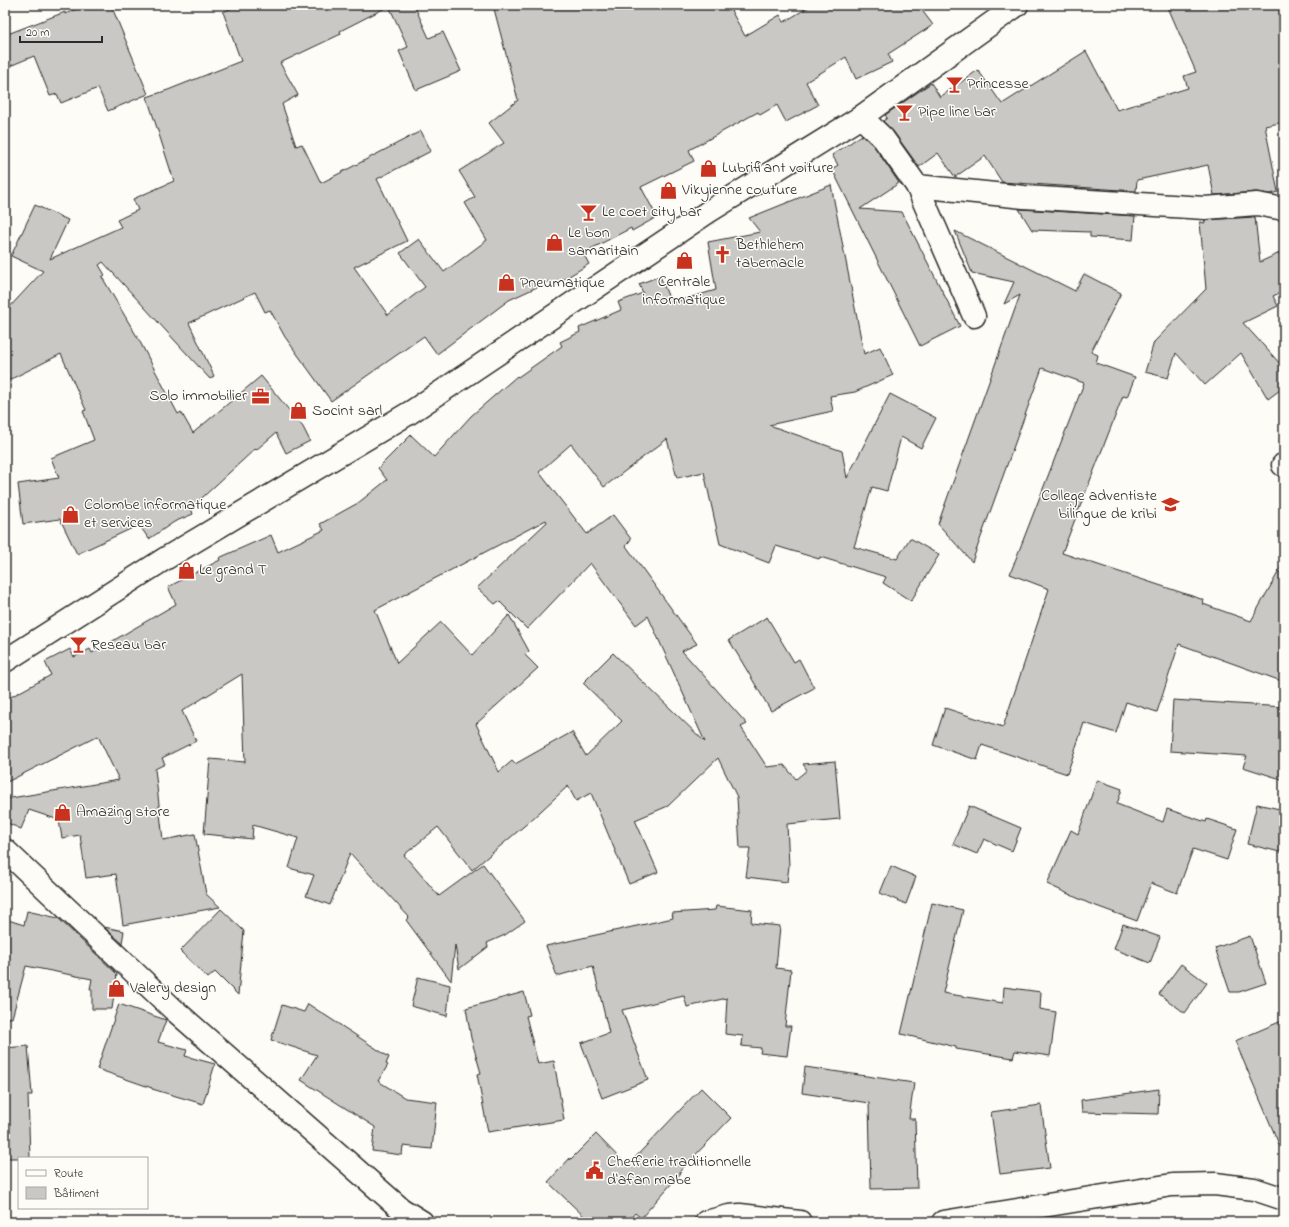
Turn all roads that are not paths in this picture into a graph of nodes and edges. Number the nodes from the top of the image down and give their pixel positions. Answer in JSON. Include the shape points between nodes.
{"nodes":[{"id":1,"x":1018,"y":5,"type":"edge"},
{"id":2,"x":861,"y":116,"type":"junction"},
{"id":3,"x":917,"y":186,"type":"junction"},
{"id":4,"x":1284,"y":210,"type":"edge"},
{"id":5,"x":974,"y":316,"type":"dead end"},
{"id":6,"x":5,"y":661,"type":"edge"},
{"id":7,"x":5,"y":850,"type":"edge"},
{"id":8,"x":1284,"y":1199,"type":"edge"},
{"id":9,"x":422,"y":1222,"type":"edge"},
{"id":10,"x":706,"y":1222,"type":"edge"},
{"id":11,"x":800,"y":1222,"type":"edge"},
{"id":12,"x":943,"y":1222,"type":"edge"}],
"edges":[{"from":1,"to":2,"type":"street"},
{"from":2,"to":3,"type":"street","via":[[883,138]]},
{"from":2,"to":6,"type":"street","via":[[708,212],[411,412],[163,560]]},
{"from":3,"to":4,"type":"street","via":[[1024,198],[1205,208],[1257,204]]},
{"from":3,"to":5,"type":"street"},
{"from":7,"to":9,"type":"street","via":[[173,1009],[401,1209]]},
{"from":8,"to":12,"type":"street","via":[[1254,1189],[1215,1184],[1172,1185]]},
{"from":10,"to":11,"type":"street","via":[[740,1214]]}]}
